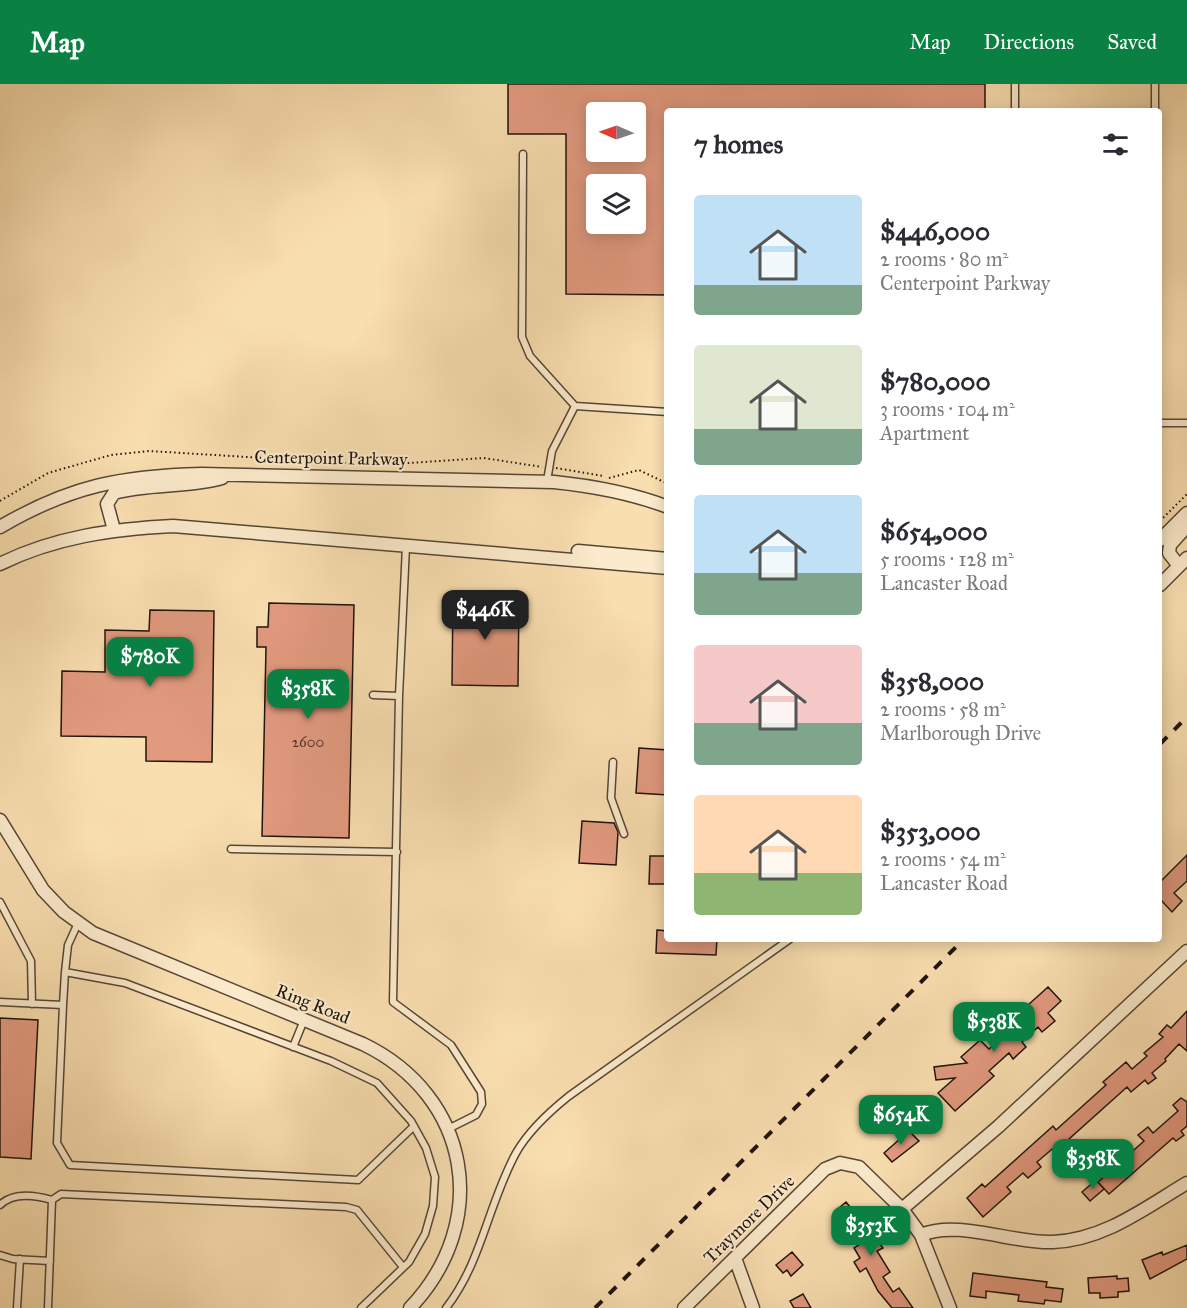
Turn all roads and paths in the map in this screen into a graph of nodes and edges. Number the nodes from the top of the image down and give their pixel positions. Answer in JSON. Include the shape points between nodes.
{"nodes":[{"id":1,"x":1015,"y":84,"type":"edge"},
{"id":2,"x":1155,"y":84,"type":"edge"},
{"id":3,"x":1015,"y":108,"type":"edge"},
{"id":4,"x":1155,"y":108,"type":"edge"},
{"id":5,"x":523,"y":154,"type":"dead end"},
{"id":6,"x":574,"y":406,"type":"junction"},
{"id":7,"x":664,"y":412,"type":"edge"},
{"id":8,"x":1162,"y":423,"type":"edge"},
{"id":9,"x":1187,"y":423,"type":"edge"},
{"id":10,"x":574,"y":470,"type":"dead end"},
{"id":11,"x":238,"y":474,"type":"junction"},
{"id":12,"x":547,"y":481,"type":"junction"},
{"id":13,"x":664,"y":482,"type":"edge"},
{"id":14,"x":1187,"y":494,"type":"edge"},
{"id":15,"x":664,"y":506,"type":"edge"},
{"id":16,"x":1187,"y":513,"type":"edge"},
{"id":17,"x":1162,"y":519,"type":"edge"},
{"id":18,"x":1187,"y":526,"type":"edge"},
{"id":19,"x":0,"y":527,"type":"edge"},
{"id":20,"x":114,"y":530,"type":"junction"},
{"id":21,"x":1162,"y":538,"type":"edge"},
{"id":22,"x":406,"y":545,"type":"junction"},
{"id":23,"x":521,"y":555,"type":"junction"},
{"id":24,"x":664,"y":559,"type":"edge"},
{"id":25,"x":1183,"y":562,"type":"edge"},
{"id":26,"x":0,"y":564,"type":"edge"},
{"id":27,"x":664,"y":568,"type":"edge"},
{"id":28,"x":1162,"y":583,"type":"edge"},
{"id":29,"x":373,"y":695,"type":"dead end"},
{"id":30,"x":399,"y":696,"type":"junction"},
{"id":31,"x":613,"y":762,"type":"dead end"},
{"id":32,"x":0,"y":821,"type":"edge"},
{"id":33,"x":624,"y":834,"type":"dead end"},
{"id":34,"x":231,"y":849,"type":"dead end"},
{"id":35,"x":396,"y":852,"type":"junction"},
{"id":36,"x":0,"y":902,"type":"edge"},
{"id":37,"x":78,"y":923,"type":"junction"},
{"id":38,"x":786,"y":942,"type":"edge"},
{"id":39,"x":1187,"y":951,"type":"edge"},
{"id":40,"x":65,"y":972,"type":"junction"},
{"id":41,"x":0,"y":1002,"type":"edge"},
{"id":42,"x":32,"y":1004,"type":"junction"},
{"id":43,"x":63,"y":1005,"type":"junction"},
{"id":44,"x":304,"y":1020,"type":"junction"},
{"id":45,"x":293,"y":1047,"type":"junction"},
{"id":46,"x":414,"y":1126,"type":"junction"},
{"id":47,"x":448,"y":1129,"type":"junction"},
{"id":48,"x":1187,"y":1183,"type":"edge"},
{"id":49,"x":52,"y":1200,"type":"junction"},
{"id":50,"x":0,"y":1205,"type":"edge"},
{"id":51,"x":902,"y":1209,"type":"junction"},
{"id":52,"x":921,"y":1235,"type":"junction"},
{"id":53,"x":0,"y":1254,"type":"edge"},
{"id":54,"x":735,"y":1258,"type":"junction"},
{"id":55,"x":20,"y":1259,"type":"junction"},
{"id":56,"x":50,"y":1261,"type":"junction"},
{"id":57,"x":403,"y":1267,"type":"junction"},
{"id":58,"x":17,"y":1308,"type":"edge"},
{"id":59,"x":48,"y":1308,"type":"edge"},
{"id":60,"x":361,"y":1308,"type":"edge"},
{"id":61,"x":410,"y":1308,"type":"edge"},
{"id":62,"x":446,"y":1308,"type":"edge"},
{"id":63,"x":684,"y":1308,"type":"edge"},
{"id":64,"x":753,"y":1308,"type":"edge"},
{"id":65,"x":950,"y":1308,"type":"edge"}],
"edges":[{"from":1,"to":3,"type":"lane"},
{"from":2,"to":4,"type":"lane"},
{"from":5,"to":6,"type":"lane","via":[[522,337],[530,356]]},
{"from":6,"to":7,"type":"lane"},
{"from":6,"to":12,"type":"lane","via":[[552,451]]},
{"from":8,"to":9,"type":"lane"},
{"from":10,"to":13,"type":"path","via":[[609,478],[639,470]]},
{"from":11,"to":12,"type":"street","name":"Centerpoint Parkway"},
{"from":11,"to":19,"type":"street","name":"Centerpoint Parkway","via":[[148,477],[88,487],[49,500]]},
{"from":11,"to":20,"type":"street","via":[[202,484],[152,485],[114,493],[107,504]]},
{"from":12,"to":15,"type":"street","name":"Centerpoint Parkway","via":[[601,488]]},
{"from":14,"to":17,"type":"path"},
{"from":16,"to":21,"type":"street"},
{"from":18,"to":25,"type":"street","via":[[1170,545],[1170,553]]},
{"from":20,"to":22,"type":"street","via":[[173,526]]},
{"from":20,"to":26,"type":"street","via":[[54,543]]},
{"from":22,"to":23,"type":"street"},
{"from":22,"to":30,"type":"lane"},
{"from":23,"to":24,"type":"street","via":[[561,550]]},
{"from":23,"to":27,"type":"street"},
{"from":25,"to":28,"type":"street"},
{"from":29,"to":30,"type":"lane"},
{"from":30,"to":35,"type":"lane"},
{"from":31,"to":33,"type":"lane","via":[[611,798]]},
{"from":32,"to":37,"type":"street","name":"Ring Road","via":[[43,890]]},
{"from":34,"to":35,"type":"lane"},
{"from":35,"to":47,"type":"lane","via":[[393,1002],[451,1045],[482,1099],[476,1115]]},
{"from":36,"to":42,"type":"lane","via":[[31,961]]},
{"from":37,"to":40,"type":"lane","via":[[68,945]]},
{"from":37,"to":44,"type":"street","name":"Ring Road","via":[[136,952]]},
{"from":38,"to":62,"type":"lane","via":[[569,1096],[538,1123],[500,1185],[473,1264]]},
{"from":39,"to":51,"type":"street","via":[[999,1126]]},
{"from":40,"to":43,"type":"lane"},
{"from":40,"to":45,"type":"lane","via":[[125,983]]},
{"from":41,"to":42,"type":"lane"},
{"from":42,"to":43,"type":"lane"},
{"from":43,"to":46,"type":"lane","via":[[57,1143],[70,1165],[358,1180]]},
{"from":44,"to":45,"type":"lane"},
{"from":44,"to":47,"type":"street","name":"Ring Road","via":[[393,1061],[425,1091]]},
{"from":45,"to":46,"type":"lane","via":[[377,1083]]},
{"from":46,"to":57,"type":"lane","via":[[435,1177],[433,1206],[425,1234]]},
{"from":47,"to":61,"type":"street","name":"Ring Road","via":[[460,1181],[457,1224],[437,1275]]},
{"from":48,"to":52,"type":"street","via":[[1113,1226],[1080,1238],[1037,1242],[943,1229]]},
{"from":49,"to":50,"type":"lane","via":[[11,1197]]},
{"from":49,"to":56,"type":"lane"},
{"from":49,"to":57,"type":"lane","via":[[61,1194],[346,1207],[357,1210]]},
{"from":51,"to":52,"type":"street"},
{"from":51,"to":54,"type":"street","name":"Traymore Drive","via":[[863,1170],[844,1163],[825,1169]]},
{"from":52,"to":65,"type":"street"},
{"from":53,"to":55,"type":"lane"},
{"from":54,"to":63,"type":"street","name":"Traymore Drive"},
{"from":54,"to":64,"type":"street"},
{"from":55,"to":56,"type":"lane"},
{"from":55,"to":58,"type":"lane"},
{"from":56,"to":59,"type":"lane"},
{"from":57,"to":60,"type":"lane"}]}
